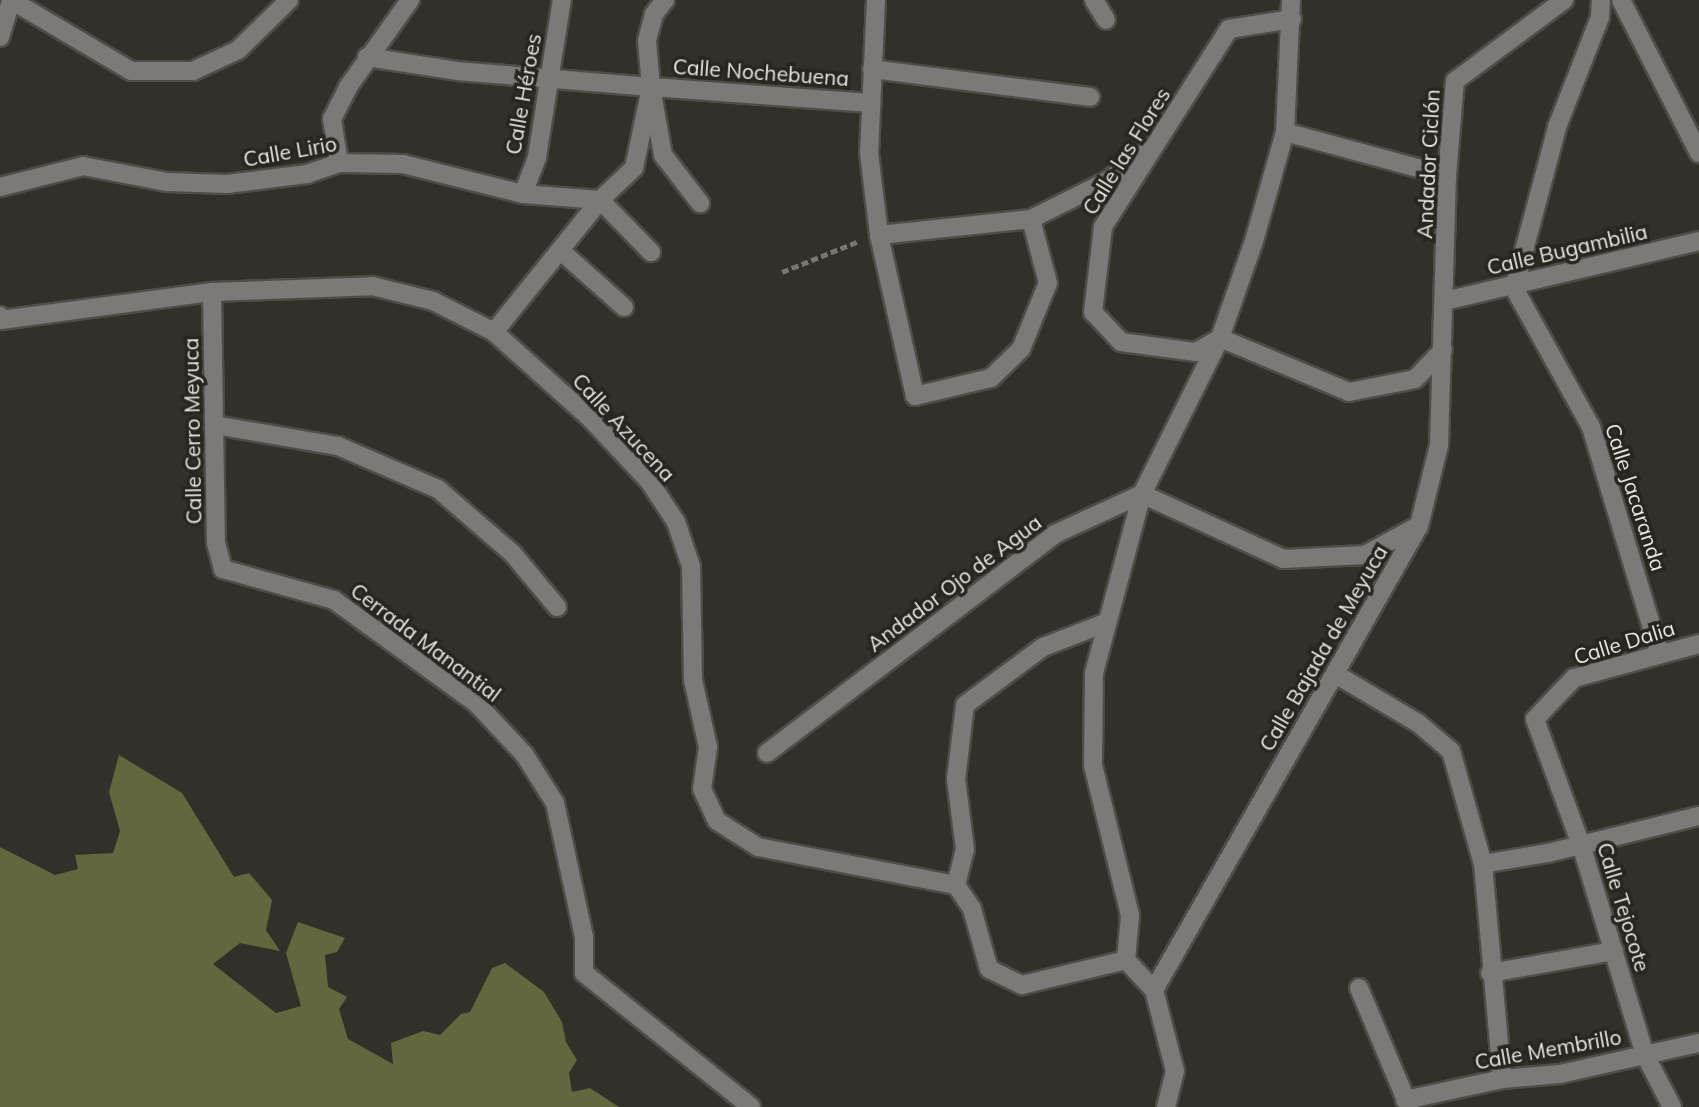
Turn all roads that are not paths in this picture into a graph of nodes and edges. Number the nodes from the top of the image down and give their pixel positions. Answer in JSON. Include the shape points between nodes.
{"nodes":[{"id":1,"x":11,"y":0,"type":"edge"},
{"id":2,"x":289,"y":0,"type":"edge"},
{"id":3,"x":410,"y":0,"type":"edge"},
{"id":4,"x":562,"y":0,"type":"edge"},
{"id":5,"x":665,"y":0,"type":"edge"},
{"id":6,"x":876,"y":0,"type":"edge"},
{"id":7,"x":1094,"y":0,"type":"edge"},
{"id":8,"x":1291,"y":0,"type":"edge"},
{"id":9,"x":1563,"y":0,"type":"edge"},
{"id":10,"x":1601,"y":0,"type":"edge"},
{"id":11,"x":1621,"y":0,"type":"edge"},
{"id":12,"x":1292,"y":19,"type":"junction"},
{"id":13,"x":1106,"y":20,"type":"dead end"},
{"id":14,"x":0,"y":37,"type":"edge"},
{"id":15,"x":367,"y":57,"type":"junction"},
{"id":16,"x":872,"y":69,"type":"junction"},
{"id":17,"x":551,"y":79,"type":"junction"},
{"id":18,"x":651,"y":87,"type":"junction"},
{"id":19,"x":1090,"y":97,"type":"dead end"},
{"id":20,"x":871,"y":103,"type":"junction"},
{"id":21,"x":1286,"y":132,"type":"junction"},
{"id":22,"x":1157,"y":145,"type":"junction"},
{"id":23,"x":1699,"y":153,"type":"edge"},
{"id":24,"x":339,"y":163,"type":"junction"},
{"id":25,"x":1447,"y":176,"type":"junction"},
{"id":26,"x":0,"y":187,"type":"edge"},
{"id":27,"x":523,"y":194,"type":"junction"},
{"id":28,"x":600,"y":200,"type":"junction"},
{"id":29,"x":700,"y":203,"type":"dead end"},
{"id":30,"x":1031,"y":219,"type":"junction"},
{"id":31,"x":879,"y":235,"type":"junction"},
{"id":32,"x":1699,"y":241,"type":"edge"},
{"id":33,"x":562,"y":252,"type":"junction"},
{"id":34,"x":652,"y":252,"type":"dead end"},
{"id":35,"x":1514,"y":288,"type":"junction"},
{"id":36,"x":212,"y":292,"type":"junction"},
{"id":37,"x":1445,"y":300,"type":"junction"},
{"id":38,"x":624,"y":307,"type":"dead end"},
{"id":39,"x":1,"y":318,"type":"edge"},
{"id":40,"x":495,"y":332,"type":"junction"},
{"id":41,"x":1220,"y":338,"type":"junction"},
{"id":42,"x":1443,"y":350,"type":"junction"},
{"id":43,"x":215,"y":425,"type":"junction"},
{"id":44,"x":1142,"y":494,"type":"junction"},
{"id":45,"x":1419,"y":526,"type":"junction"},
{"id":46,"x":223,"y":569,"type":"joint"},
{"id":47,"x":557,"y":607,"type":"dead end"},
{"id":48,"x":1105,"y":623,"type":"junction"},
{"id":49,"x":1699,"y":644,"type":"edge"},
{"id":50,"x":1660,"y":654,"type":"junction"},
{"id":51,"x":1337,"y":675,"type":"junction"},
{"id":52,"x":1535,"y":719,"type":"joint"},
{"id":53,"x":767,"y":754,"type":"dead end"},
{"id":54,"x":1699,"y":816,"type":"edge"},
{"id":55,"x":1581,"y":845,"type":"junction"},
{"id":56,"x":1483,"y":864,"type":"junction"},
{"id":57,"x":957,"y":885,"type":"junction"},
{"id":58,"x":1614,"y":951,"type":"junction"},
{"id":59,"x":1125,"y":960,"type":"junction"},
{"id":60,"x":1490,"y":973,"type":"junction"},
{"id":61,"x":1359,"y":988,"type":"dead end"},
{"id":62,"x":1154,"y":990,"type":"junction"},
{"id":63,"x":1699,"y":1044,"type":"edge"},
{"id":64,"x":1645,"y":1055,"type":"junction"},
{"id":65,"x":1502,"y":1079,"type":"junction"},
{"id":66,"x":1407,"y":1103,"type":"edge"},
{"id":67,"x":751,"y":1107,"type":"edge"},
{"id":68,"x":1166,"y":1107,"type":"edge"},
{"id":69,"x":1672,"y":1107,"type":"edge"}],
"edges":[{"from":1,"to":2,"type":"street","via":[[118,65],[143,71],[193,71],[238,51]]},
{"from":1,"to":14,"type":"street"},
{"from":3,"to":15,"type":"street"},
{"from":4,"to":17,"type":"street","name":"Calle Héroes"},
{"from":5,"to":18,"type":"street","via":[[654,13],[647,41]]},
{"from":6,"to":16,"type":"street"},
{"from":7,"to":13,"type":"street"},
{"from":8,"to":12,"type":"street"},
{"from":9,"to":25,"type":"street","name":"Andador Ciclón","via":[[1455,81]]},
{"from":10,"to":35,"type":"street","via":[[1600,17],[1557,127]]},
{"from":11,"to":23,"type":"street"},
{"from":12,"to":21,"type":"street"},
{"from":12,"to":22,"type":"street","name":"Calle las Flores","via":[[1228,29]]},
{"from":15,"to":17,"type":"street"},
{"from":15,"to":24,"type":"street","via":[[332,119]]},
{"from":16,"to":19,"type":"street"},
{"from":16,"to":20,"type":"street"},
{"from":17,"to":18,"type":"street"},
{"from":17,"to":27,"type":"street","name":"Calle Héroes","via":[[537,157]]},
{"from":18,"to":20,"type":"street","name":"Calle Nochebuena"},
{"from":18,"to":28,"type":"street","name":"Calle Nochebuena","via":[[634,168]]},
{"from":18,"to":29,"type":"street","via":[[663,155]]},
{"from":20,"to":31,"type":"street","via":[[869,153]]},
{"from":21,"to":25,"type":"street"},
{"from":21,"to":41,"type":"street"},
{"from":22,"to":30,"type":"street","via":[[1107,181]]},
{"from":22,"to":41,"type":"street","name":"Calle las Flores","via":[[1102,227],[1093,312],[1121,342],[1196,352]]},
{"from":24,"to":26,"type":"street","name":"Calle Lirio","via":[[307,174],[227,184],[167,181],[83,166]]},
{"from":24,"to":27,"type":"street","name":"Calle Lirio","via":[[403,164]]},
{"from":25,"to":37,"type":"street","name":"Andador Ciclón"},
{"from":27,"to":28,"type":"street","name":"Calle Lirio"},
{"from":28,"to":33,"type":"street","name":"Calle Nochebuena"},
{"from":28,"to":34,"type":"street"},
{"from":30,"to":31,"type":"street"},
{"from":30,"to":31,"type":"street","via":[[1048,283],[1021,349],[991,379],[915,396]]},
{"from":32,"to":35,"type":"street","name":"Calle Bugambilia"},
{"from":33,"to":38,"type":"street"},
{"from":33,"to":40,"type":"street","name":"Calle Nochebuena"},
{"from":35,"to":37,"type":"street","name":"Calle Bugambilia"},
{"from":35,"to":50,"type":"street","name":"Calle Jacaranda","via":[[1591,427]]},
{"from":36,"to":39,"type":"street","name":"Calle Azucena"},
{"from":36,"to":40,"type":"street","name":"Calle Azucena","via":[[372,286],[433,301]]},
{"from":36,"to":43,"type":"street","name":"Calle Cerro Meyuca"},
{"from":37,"to":42,"type":"street","name":"Calle Bajada de Meyuca"},
{"from":40,"to":57,"type":"street","name":"Calle Azucena","via":[[591,419],[649,481],[676,522],[691,566],[693,680],[708,747],[702,789],[717,821],[758,847]]},
{"from":41,"to":42,"type":"street","via":[[1349,392],[1415,379]]},
{"from":41,"to":44,"type":"street"},
{"from":42,"to":45,"type":"street","name":"Calle Bajada de Meyuca","via":[[1439,445]]},
{"from":43,"to":46,"type":"street","name":"Calle Cerro Meyuca","via":[[216,543]]},
{"from":43,"to":47,"type":"street","via":[[338,446],[438,489],[513,554]]},
{"from":44,"to":45,"type":"street","via":[[1283,559],[1365,555]]},
{"from":44,"to":48,"type":"street"},
{"from":44,"to":53,"type":"street","name":"Andador Ojo de Agua","via":[[1055,534]]},
{"from":45,"to":51,"type":"street","name":"Calle Bajada de Meyuca"},
{"from":46,"to":67,"type":"street","name":"Cerrada Manantial","via":[[334,600],[477,705],[524,754],[555,803],[584,937],[584,973]]},
{"from":48,"to":57,"type":"street","via":[[1043,646],[965,705],[956,779],[965,849]]},
{"from":48,"to":59,"type":"street","via":[[1090,721],[1093,765],[1130,915]]},
{"from":49,"to":50,"type":"street","name":"Calle Dalia"},
{"from":50,"to":52,"type":"street","name":"Calle Dalia","via":[[1574,678]]},
{"from":51,"to":56,"type":"street","via":[[1418,723],[1451,751]]},
{"from":51,"to":62,"type":"street","name":"Calle Bajada de Meyuca"},
{"from":52,"to":55,"type":"street","name":"Calle Tejocote"},
{"from":54,"to":55,"type":"street"},
{"from":55,"to":56,"type":"street"},
{"from":55,"to":58,"type":"street","name":"Calle Tejocote"},
{"from":56,"to":60,"type":"street"},
{"from":57,"to":59,"type":"street","via":[[972,909],[989,969],[1022,985]]},
{"from":58,"to":60,"type":"street"},
{"from":58,"to":64,"type":"street","name":"Calle Tejocote"},
{"from":59,"to":62,"type":"street"},
{"from":60,"to":65,"type":"street"},
{"from":61,"to":66,"type":"street"},
{"from":62,"to":68,"type":"street","via":[[1175,1071]]},
{"from":63,"to":64,"type":"street","name":"Calle Membrillo"},
{"from":64,"to":65,"type":"street","name":"Calle Membrillo","via":[[1560,1074]]},
{"from":64,"to":69,"type":"street","name":"Calle Tejocote"},
{"from":65,"to":66,"type":"street","name":"Calle Membrillo"}]}
